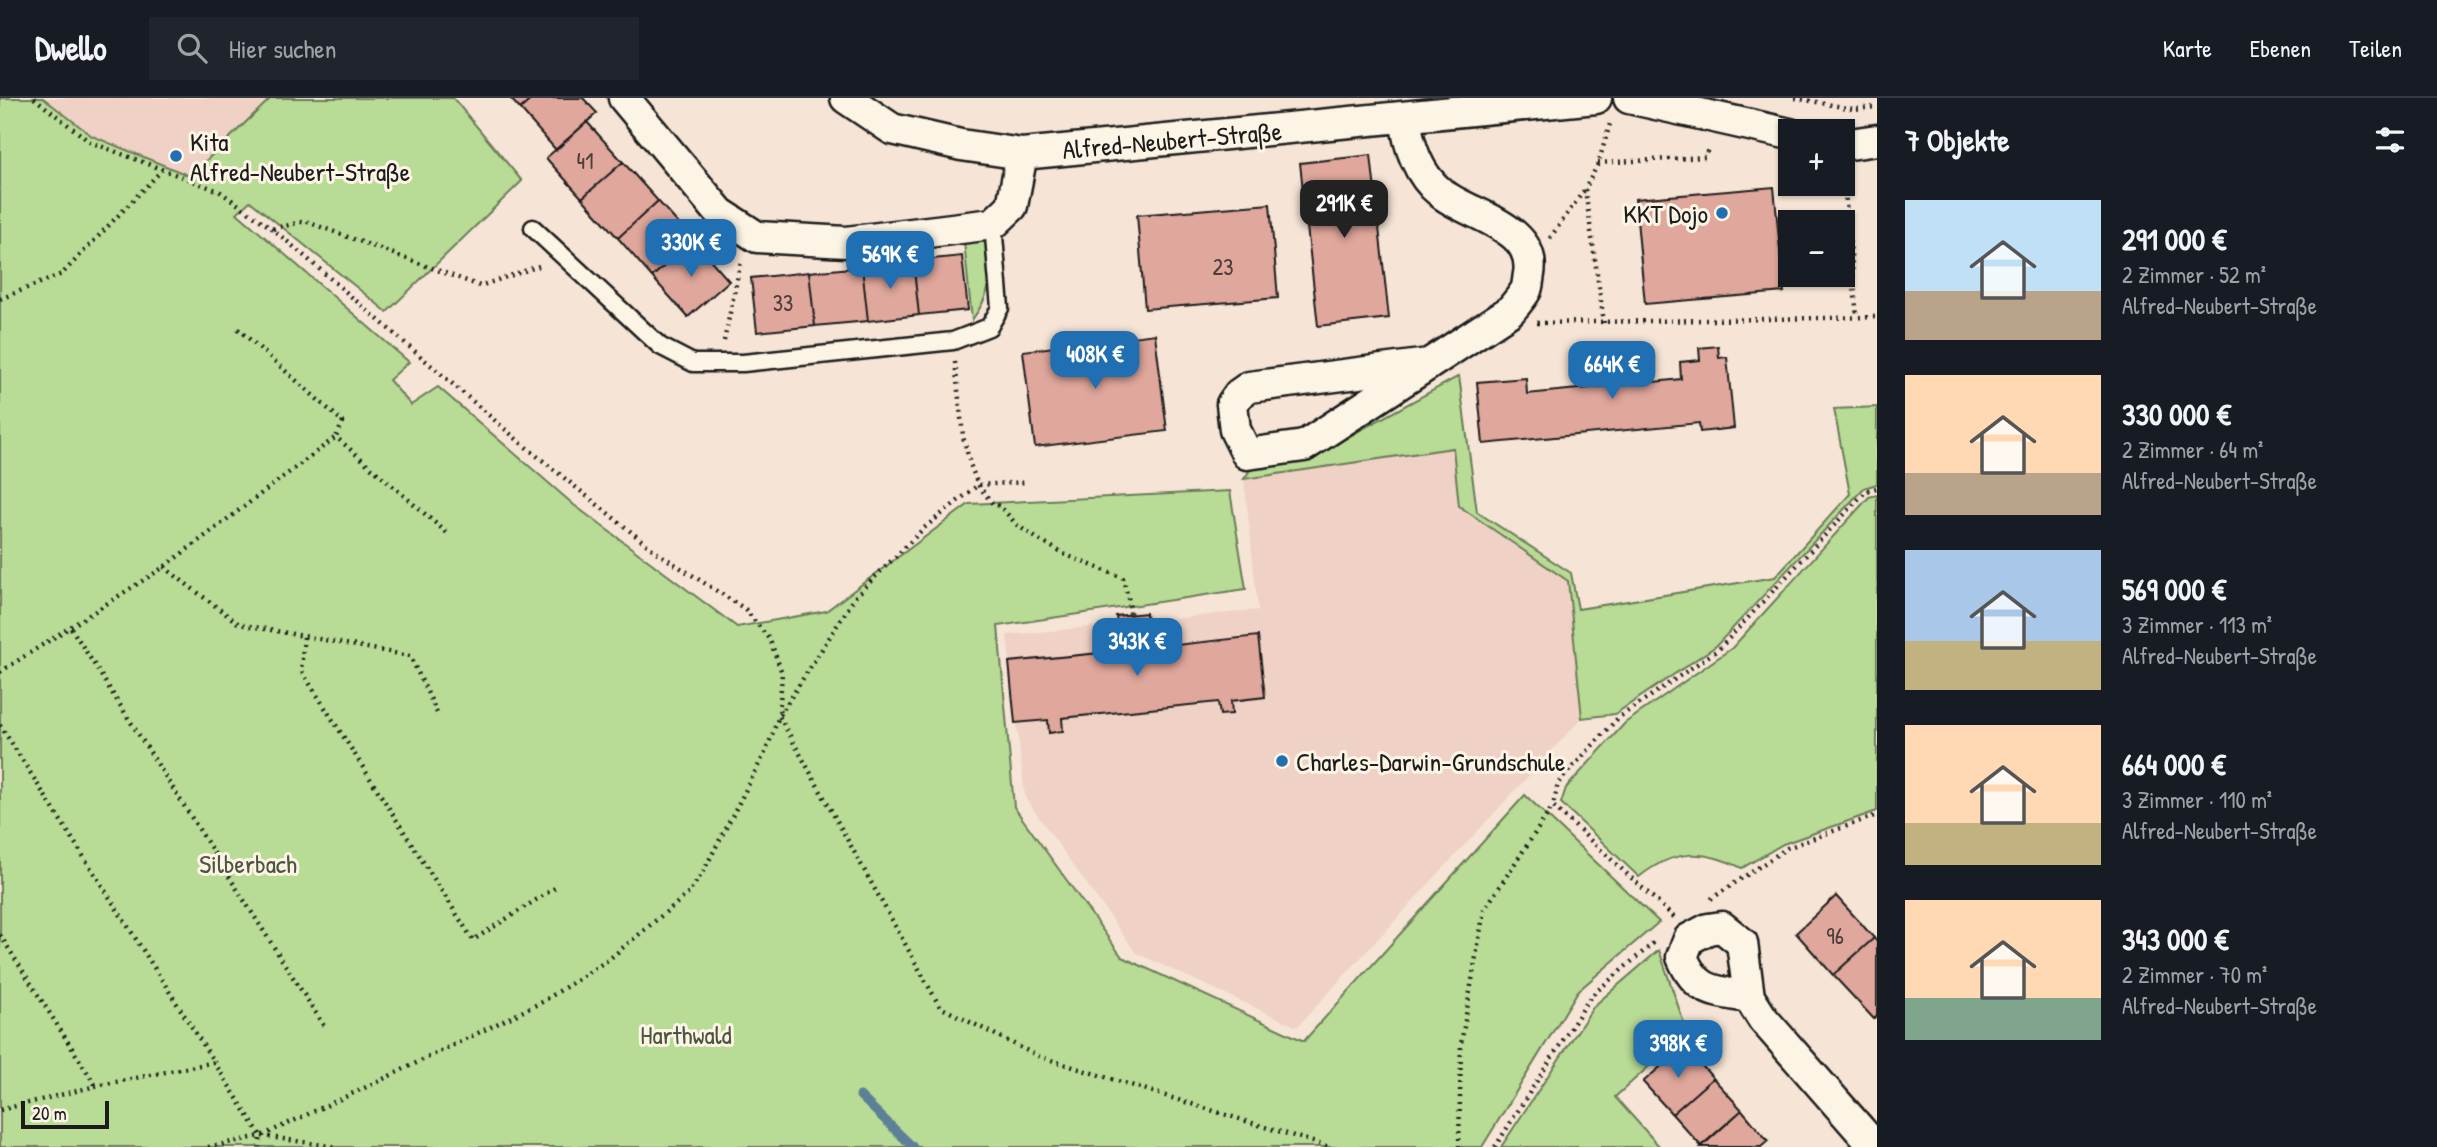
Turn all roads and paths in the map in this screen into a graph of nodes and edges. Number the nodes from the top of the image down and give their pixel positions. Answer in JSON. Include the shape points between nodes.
{"nodes":[{"id":1,"x":34,"y":98,"type":"edge"},
{"id":2,"x":624,"y":98,"type":"edge"},
{"id":3,"x":846,"y":98,"type":"edge"},
{"id":4,"x":1795,"y":98,"type":"edge"},
{"id":5,"x":1613,"y":102,"type":"edge"},
{"id":6,"x":1877,"y":107,"type":"edge"},
{"id":7,"x":1405,"y":117,"type":"junction"},
{"id":8,"x":1719,"y":118,"type":"junction"},
{"id":9,"x":1778,"y":131,"type":"edge"},
{"id":10,"x":1877,"y":140,"type":"edge"},
{"id":11,"x":1855,"y":143,"type":"edge"},
{"id":12,"x":1022,"y":154,"type":"junction"},
{"id":13,"x":1598,"y":163,"type":"junction"},
{"id":14,"x":162,"y":170,"type":"junction"},
{"id":15,"x":1585,"y":189,"type":"junction"},
{"id":16,"x":1846,"y":196,"type":"edge"},
{"id":17,"x":993,"y":224,"type":"junction"},
{"id":18,"x":533,"y":228,"type":"dead end"},
{"id":19,"x":273,"y":229,"type":"junction"},
{"id":20,"x":747,"y":230,"type":"junction"},
{"id":21,"x":563,"y":258,"type":"junction"},
{"id":22,"x":1530,"y":264,"type":"junction"},
{"id":23,"x":0,"y":299,"type":"edge"},
{"id":24,"x":1857,"y":317,"type":"junction"},
{"id":25,"x":1877,"y":317,"type":"edge"},
{"id":26,"x":1490,"y":323,"type":"junction"},
{"id":27,"x":1604,"y":323,"type":"junction"},
{"id":28,"x":238,"y":329,"type":"dead end"},
{"id":29,"x":954,"y":360,"type":"dead end"},
{"id":30,"x":719,"y":363,"type":"junction"},
{"id":31,"x":1429,"y":364,"type":"junction"},
{"id":32,"x":336,"y":437,"type":"junction"},
{"id":33,"x":1027,"y":482,"type":"dead end"},
{"id":34,"x":978,"y":485,"type":"junction"},
{"id":35,"x":1877,"y":488,"type":"edge"},
{"id":36,"x":447,"y":533,"type":"dead end"},
{"id":37,"x":164,"y":567,"type":"junction"},
{"id":38,"x":71,"y":628,"type":"junction"},
{"id":39,"x":304,"y":637,"type":"junction"},
{"id":40,"x":1134,"y":649,"type":"dead end"},
{"id":41,"x":0,"y":672,"type":"edge"},
{"id":42,"x":779,"y":716,"type":"junction"},
{"id":43,"x":439,"y":717,"type":"dead end"},
{"id":44,"x":0,"y":725,"type":"edge"},
{"id":45,"x":1553,"y":806,"type":"junction"},
{"id":46,"x":1877,"y":816,"type":"edge"},
{"id":47,"x":558,"y":886,"type":"dead end"},
{"id":48,"x":1707,"y":901,"type":"dead end"},
{"id":49,"x":1679,"y":921,"type":"dead end"},
{"id":50,"x":0,"y":935,"type":"edge"},
{"id":51,"x":1660,"y":937,"type":"dead end"},
{"id":52,"x":1749,"y":997,"type":"dead end"},
{"id":53,"x":324,"y":1026,"type":"dead end"},
{"id":54,"x":215,"y":1062,"type":"junction"},
{"id":55,"x":96,"y":1086,"type":"junction"},
{"id":56,"x":0,"y":1110,"type":"edge"},
{"id":57,"x":261,"y":1136,"type":"junction"},
{"id":58,"x":208,"y":1147,"type":"edge"},
{"id":59,"x":259,"y":1147,"type":"edge"},
{"id":60,"x":337,"y":1147,"type":"edge"},
{"id":61,"x":1329,"y":1147,"type":"edge"},
{"id":62,"x":1459,"y":1147,"type":"edge"},
{"id":63,"x":1495,"y":1147,"type":"edge"},
{"id":64,"x":1875,"y":1147,"type":"edge"}],
"edges":[{"from":1,"to":14,"type":"path","via":[[90,142]]},
{"from":2,"to":20,"type":"street","via":[[720,213]]},
{"from":3,"to":12,"type":"street","name":"Alfred-Neubert-Straße","via":[[892,129]]},
{"from":4,"to":6,"type":"path","via":[[1853,109]]},
{"from":5,"to":7,"type":"street","name":"Alfred-Neubert-Straße"},
{"from":5,"to":8,"type":"street","name":"Alfred-Neubert-Straße"},
{"from":5,"to":13,"type":"path"},
{"from":7,"to":12,"type":"street","name":"Alfred-Neubert-Straße"},
{"from":7,"to":22,"type":"street","via":[[1411,149],[1438,192],[1519,239]]},
{"from":8,"to":9,"type":"street","name":"Alfred-Neubert-Straße"},
{"from":8,"to":13,"type":"path","via":[[1705,157]]},
{"from":10,"to":11,"type":"street"},
{"from":12,"to":17,"type":"street","via":[[1012,206]]},
{"from":13,"to":15,"type":"path"},
{"from":14,"to":19,"type":"path","via":[[219,191]]},
{"from":14,"to":23,"type":"path","via":[[62,274]]},
{"from":15,"to":22,"type":"path"},
{"from":15,"to":27,"type":"path"},
{"from":16,"to":24,"type":"path"},
{"from":17,"to":20,"type":"street","via":[[846,242],[757,237]]},
{"from":17,"to":30,"type":"lane","via":[[1000,308],[989,327],[953,341]]},
{"from":18,"to":21,"type":"lane"},
{"from":19,"to":21,"type":"path","via":[[304,221],[480,286]]},
{"from":19,"to":42,"type":"path","via":[[656,552],[745,609],[770,640],[782,673]]},
{"from":20,"to":30,"type":"path"},
{"from":21,"to":30,"type":"lane","via":[[660,346],[693,363]]},
{"from":22,"to":26,"type":"street","via":[[1526,289],[1510,311]]},
{"from":24,"to":25,"type":"path"},
{"from":24,"to":27,"type":"path"},
{"from":26,"to":27,"type":"path"},
{"from":26,"to":31,"type":"street"},
{"from":28,"to":32,"type":"path","via":[[343,422]]},
{"from":29,"to":34,"type":"path","via":[[963,436]]},
{"from":31,"to":31,"type":"street","via":[[1304,446],[1247,454],[1235,430],[1232,404],[1249,387]]},
{"from":32,"to":36,"type":"path"},
{"from":32,"to":37,"type":"path"},
{"from":33,"to":34,"type":"path"},
{"from":34,"to":40,"type":"path","via":[[993,504],[1041,541],[1123,578]]},
{"from":34,"to":42,"type":"path","via":[[923,528],[856,596]]},
{"from":35,"to":45,"type":"path","via":[[1866,491],[1719,649],[1618,718],[1558,783]]},
{"from":37,"to":38,"type":"path"},
{"from":37,"to":39,"type":"path","via":[[239,624]]},
{"from":38,"to":41,"type":"path"},
{"from":38,"to":53,"type":"path"},
{"from":39,"to":43,"type":"path","via":[[410,656]]},
{"from":39,"to":47,"type":"path","via":[[300,670],[473,940]]},
{"from":42,"to":57,"type":"path","via":[[766,751],[689,893],[608,960],[542,1002]]},
{"from":42,"to":61,"type":"path","via":[[940,1007],[1038,1056]]},
{"from":44,"to":54,"type":"path"},
{"from":45,"to":49,"type":"path"},
{"from":45,"to":62,"type":"path","via":[[1484,910],[1461,1044]]},
{"from":46,"to":48,"type":"path","via":[[1787,848]]},
{"from":50,"to":55,"type":"path"},
{"from":51,"to":63,"type":"path","via":[[1591,996]]},
{"from":52,"to":64,"type":"street"},
{"from":54,"to":55,"type":"path"},
{"from":54,"to":57,"type":"path"},
{"from":55,"to":56,"type":"path"},
{"from":57,"to":58,"type":"path"},
{"from":57,"to":59,"type":"path"},
{"from":57,"to":60,"type":"path"}]}
